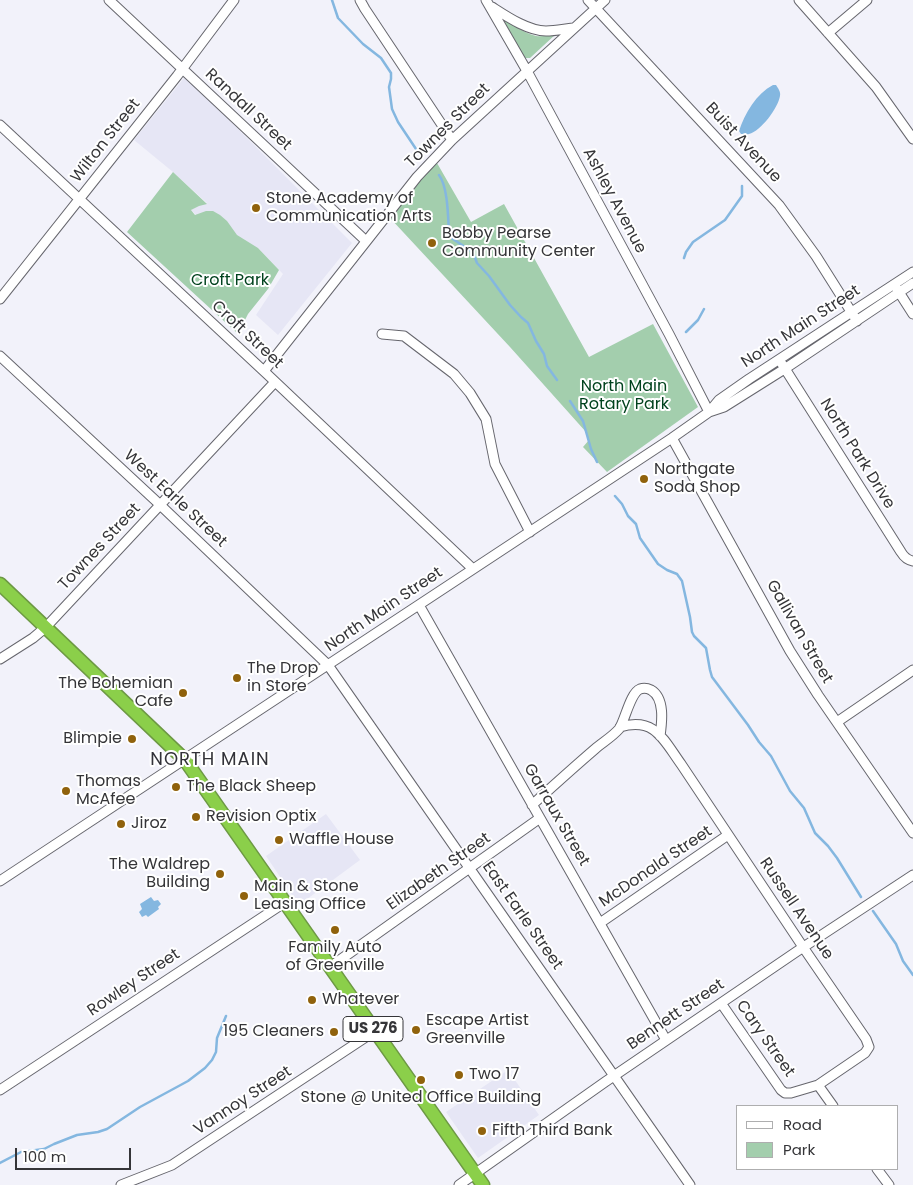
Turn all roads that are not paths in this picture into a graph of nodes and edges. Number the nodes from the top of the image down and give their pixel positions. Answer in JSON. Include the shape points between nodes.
{"nodes":[{"id":1,"x":109,"y":0,"type":"edge"},
{"id":2,"x":234,"y":0,"type":"edge"},
{"id":3,"x":360,"y":0,"type":"edge"},
{"id":4,"x":588,"y":0,"type":"edge"},
{"id":5,"x":605,"y":0,"type":"edge"},
{"id":6,"x":800,"y":0,"type":"edge"},
{"id":7,"x":866,"y":0,"type":"edge"},
{"id":8,"x":488,"y":3,"type":"edge"},
{"id":9,"x":596,"y":8,"type":"junction"},
{"id":10,"x":573,"y":28,"type":"junction"},
{"id":11,"x":828,"y":33,"type":"junction"},
{"id":12,"x":182,"y":68,"type":"junction"},
{"id":13,"x":527,"y":71,"type":"junction"},
{"id":14,"x":0,"y":125,"type":"edge"},
{"id":15,"x":452,"y":140,"type":"junction"},
{"id":16,"x":913,"y":140,"type":"edge"},
{"id":17,"x":80,"y":200,"type":"junction"},
{"id":18,"x":366,"y":241,"type":"junction"},
{"id":19,"x":913,"y":272,"type":"edge"},
{"id":20,"x":913,"y":283,"type":"edge"},
{"id":21,"x":894,"y":284,"type":"junction"},
{"id":22,"x":899,"y":292,"type":"junction"},
{"id":23,"x":0,"y":299,"type":"edge"},
{"id":24,"x":852,"y":311,"type":"junction"},
{"id":25,"x":913,"y":314,"type":"edge"},
{"id":26,"x":858,"y":320,"type":"junction"},
{"id":27,"x":382,"y":334,"type":"dead end"},
{"id":28,"x":0,"y":356,"type":"edge"},
{"id":29,"x":779,"y":359,"type":"junction"},
{"id":30,"x":786,"y":368,"type":"junction"},
{"id":31,"x":264,"y":372,"type":"junction"},
{"id":32,"x":275,"y":382,"type":"junction"},
{"id":33,"x":709,"y":412,"type":"junction"},
{"id":34,"x":672,"y":438,"type":"junction"},
{"id":35,"x":160,"y":505,"type":"junction"},
{"id":36,"x":530,"y":532,"type":"junction"},
{"id":37,"x":913,"y":561,"type":"edge"},
{"id":38,"x":473,"y":569,"type":"junction"},
{"id":39,"x":0,"y":584,"type":"edge"},
{"id":40,"x":419,"y":606,"type":"junction"},
{"id":41,"x":46,"y":627,"type":"junction"},
{"id":42,"x":0,"y":659,"type":"edge"},
{"id":43,"x":328,"y":665,"type":"junction"},
{"id":44,"x":913,"y":670,"type":"edge"},
{"id":45,"x":837,"y":722,"type":"junction"},
{"id":46,"x":620,"y":727,"type":"junction"},
{"id":47,"x":660,"y":736,"type":"junction"},
{"id":48,"x":185,"y":760,"type":"junction"},
{"id":49,"x":532,"y":805,"type":"junction"},
{"id":50,"x":540,"y":818,"type":"junction"},
{"id":51,"x":913,"y":833,"type":"edge"},
{"id":52,"x":728,"y":836,"type":"junction"},
{"id":53,"x":470,"y":868,"type":"junction"},
{"id":54,"x":913,"y":875,"type":"edge"},
{"id":55,"x":0,"y":881,"type":"edge"},
{"id":56,"x":284,"y":902,"type":"junction"},
{"id":57,"x":600,"y":923,"type":"junction"},
{"id":58,"x":803,"y":947,"type":"junction"},
{"id":59,"x":330,"y":967,"type":"junction"},
{"id":60,"x":721,"y":1003,"type":"junction"},
{"id":61,"x":375,"y":1031,"type":"junction"},
{"id":62,"x":666,"y":1040,"type":"junction"},
{"id":63,"x":614,"y":1076,"type":"junction"},
{"id":64,"x":818,"y":1085,"type":"junction"},
{"id":65,"x":0,"y":1090,"type":"edge"},
{"id":66,"x":832,"y":1105,"type":"edge"},
{"id":67,"x":878,"y":1170,"type":"edge"},
{"id":68,"x":476,"y":1174,"type":"junction"},
{"id":69,"x":132,"y":1183,"type":"edge"},
{"id":70,"x":122,"y":1185,"type":"edge"},
{"id":71,"x":459,"y":1185,"type":"edge"},
{"id":72,"x":483,"y":1185,"type":"edge"},
{"id":73,"x":690,"y":1185,"type":"edge"},
{"id":74,"x":889,"y":1185,"type":"edge"}],
"edges":[{"from":1,"to":12,"type":"street","name":"Randall Street"},
{"from":2,"to":12,"type":"street","name":"Wilton Street"},
{"from":3,"to":15,"type":"street"},
{"from":4,"to":9,"type":"street","name":"Buist Avenue"},
{"from":5,"to":9,"type":"street","name":"Townes Street"},
{"from":6,"to":11,"type":"street"},
{"from":7,"to":11,"type":"street"},
{"from":8,"to":10,"type":"street","name":"Ashley Avenue","via":[[534,29]]},
{"from":8,"to":13,"type":"street","name":"Ashley Avenue"},
{"from":9,"to":10,"type":"street","name":"Townes Street"},
{"from":9,"to":24,"type":"street","name":"Buist Avenue","via":[[779,205]]},
{"from":10,"to":13,"type":"street","name":"Townes Street"},
{"from":11,"to":16,"type":"street","via":[[876,87]]},
{"from":12,"to":17,"type":"street","name":"Wilton Street"},
{"from":12,"to":18,"type":"street","name":"Randall Street"},
{"from":13,"to":15,"type":"street","name":"Townes Street"},
{"from":13,"to":33,"type":"street","name":"Ashley Avenue"},
{"from":14,"to":17,"type":"street","name":"Croft Street"},
{"from":15,"to":18,"type":"street","name":"Townes Street","via":[[417,177]]},
{"from":17,"to":23,"type":"street","name":"Wilton Street"},
{"from":17,"to":31,"type":"street","name":"Croft Street"},
{"from":18,"to":31,"type":"street","name":"Townes Street"},
{"from":19,"to":21,"type":"street","name":"North Main Street"},
{"from":20,"to":22,"type":"street","name":"North Main Street"},
{"from":21,"to":22,"type":"street"},
{"from":21,"to":24,"type":"street","name":"North Main Street"},
{"from":22,"to":25,"type":"street"},
{"from":22,"to":26,"type":"street","name":"North Main Street"},
{"from":24,"to":26,"type":"street","name":"Buist Avenue"},
{"from":24,"to":29,"type":"street","name":"North Main Street"},
{"from":26,"to":30,"type":"street","name":"North Main Street"},
{"from":27,"to":36,"type":"street","via":[[404,336],[454,374],[470,393],[486,420],[494,464]]},
{"from":28,"to":35,"type":"street","name":"West Earle Street"},
{"from":29,"to":30,"type":"street","name":"North Park Drive"},
{"from":29,"to":33,"type":"street","name":"North Main Street","via":[[715,403]]},
{"from":30,"to":33,"type":"street","name":"North Main Street","via":[[724,407]]},
{"from":30,"to":37,"type":"street","name":"North Park Drive","via":[[901,552]]},
{"from":31,"to":32,"type":"street","name":"Croft Street"},
{"from":32,"to":35,"type":"street","name":"Townes Street"},
{"from":32,"to":38,"type":"street","name":"Croft Street"},
{"from":33,"to":34,"type":"street","name":"North Main Street"},
{"from":34,"to":36,"type":"street","name":"North Main Street"},
{"from":34,"to":45,"type":"street","name":"Gallivan Street","via":[[790,651]]},
{"from":35,"to":41,"type":"street","name":"Townes Street"},
{"from":35,"to":43,"type":"street","name":"West Earle Street"},
{"from":36,"to":38,"type":"street","name":"North Main Street"},
{"from":38,"to":40,"type":"street","name":"North Main Street"},
{"from":39,"to":41,"type":"highway","number":"US 276"},
{"from":40,"to":43,"type":"street","name":"North Main Street"},
{"from":40,"to":49,"type":"street","name":"Garraux Street"},
{"from":41,"to":42,"type":"street","name":"Townes Street"},
{"from":41,"to":48,"type":"highway","number":"US 276"},
{"from":43,"to":48,"type":"street","name":"North Main Street"},
{"from":43,"to":53,"type":"street","name":"East Earle Street"},
{"from":44,"to":45,"type":"street"},
{"from":45,"to":51,"type":"street","name":"Gallivan Street"},
{"from":46,"to":47,"type":"street","name":"Russell Avenue","via":[[645,725]]},
{"from":46,"to":47,"type":"street","via":[[636,691],[646,688],[655,693],[661,706]]},
{"from":46,"to":49,"type":"street"},
{"from":47,"to":52,"type":"street","name":"Russell Avenue"},
{"from":48,"to":55,"type":"street","name":"North Main Street"},
{"from":48,"to":56,"type":"highway","number":"US 276"},
{"from":49,"to":50,"type":"street","name":"Garraux Street"},
{"from":50,"to":53,"type":"street","name":"Elizabeth Street"},
{"from":50,"to":57,"type":"street","name":"Garraux Street"},
{"from":52,"to":57,"type":"street","name":"McDonald Street"},
{"from":52,"to":58,"type":"street","name":"Russell Avenue"},
{"from":53,"to":59,"type":"street","name":"Elizabeth Street"},
{"from":53,"to":63,"type":"street","name":"East Earle Street"},
{"from":54,"to":58,"type":"street","name":"Bennett Street"},
{"from":56,"to":59,"type":"highway","number":"US 276"},
{"from":56,"to":65,"type":"street","name":"Rowley Street"},
{"from":57,"to":62,"type":"street","name":"Garraux Street"},
{"from":58,"to":60,"type":"street","name":"Bennett Street"},
{"from":58,"to":64,"type":"street","name":"Russell Avenue","via":[[869,1047]]},
{"from":59,"to":61,"type":"highway","number":"US 276"},
{"from":60,"to":62,"type":"street","name":"Bennett Street"},
{"from":60,"to":64,"type":"street","name":"Cary Street","via":[[781,1090],[791,1093]]},
{"from":61,"to":68,"type":"highway","number":"US 276"},
{"from":61,"to":69,"type":"street","name":"Vannoy Street","via":[[172,1165]]},
{"from":62,"to":63,"type":"street","name":"Bennett Street"},
{"from":63,"to":68,"type":"street","name":"Bennett Street"},
{"from":63,"to":73,"type":"street","name":"East Earle Street"},
{"from":64,"to":66,"type":"street"},
{"from":67,"to":74,"type":"street"},
{"from":68,"to":71,"type":"street","name":"Bennett Street"},
{"from":68,"to":72,"type":"highway","number":"US 276"},
{"from":69,"to":70,"type":"street","name":"Vannoy Street"}]}
